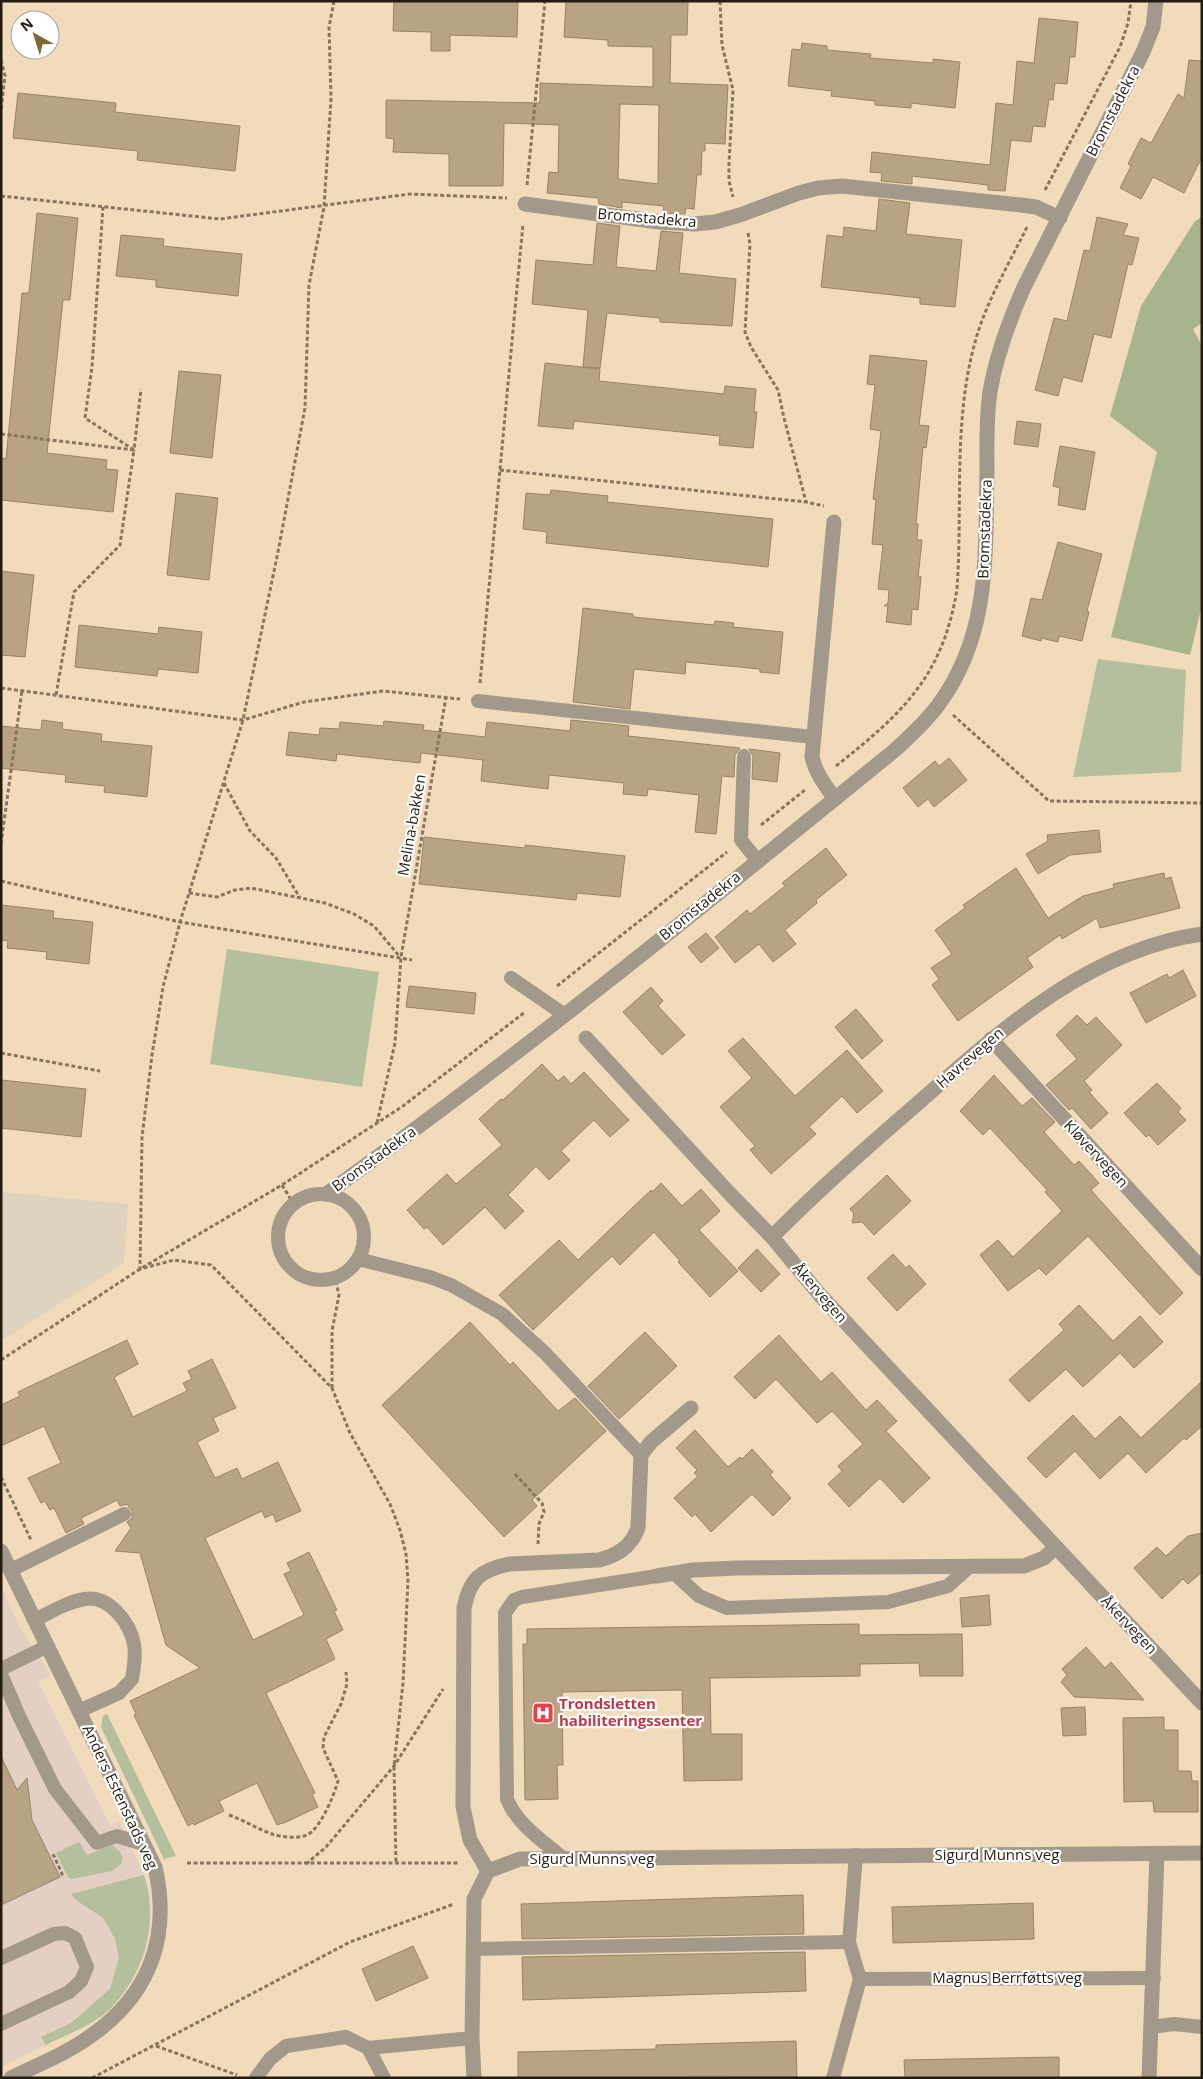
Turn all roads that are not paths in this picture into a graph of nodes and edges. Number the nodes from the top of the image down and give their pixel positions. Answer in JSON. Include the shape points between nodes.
{"nodes":[{"id":1,"x":1156,"y":1,"type":"edge"},
{"id":2,"x":525,"y":202,"type":"road end"},
{"id":3,"x":1060,"y":218,"type":"junction"},
{"id":4,"x":834,"y":522,"type":"road end"},
{"id":5,"x":478,"y":701,"type":"road end"},
{"id":6,"x":813,"y":737,"type":"junction"},
{"id":7,"x":744,"y":756,"type":"dead end"},
{"id":8,"x":835,"y":799,"type":"junction"},
{"id":9,"x":757,"y":860,"type":"junction"},
{"id":10,"x":1202,"y":934,"type":"edge"},
{"id":11,"x":511,"y":978,"type":"dead end"},
{"id":12,"x":565,"y":1015,"type":"junction"},
{"id":13,"x":586,"y":1038,"type":"dead end"},
{"id":14,"x":991,"y":1039,"type":"junction"},
{"id":15,"x":326,"y":1194,"type":"junction"},
{"id":16,"x":772,"y":1237,"type":"junction"},
{"id":17,"x":358,"y":1259,"type":"junction"},
{"id":18,"x":1202,"y":1269,"type":"edge"},
{"id":19,"x":691,"y":1408,"type":"dead end"},
{"id":20,"x":641,"y":1455,"type":"junction"},
{"id":21,"x":124,"y":1514,"type":"dead end"},
{"id":22,"x":1056,"y":1547,"type":"junction"},
{"id":23,"x":1,"y":1551,"type":"edge"},
{"id":24,"x":969,"y":1567,"type":"junction"},
{"id":25,"x":11,"y":1570,"type":"junction"},
{"id":26,"x":674,"y":1573,"type":"junction"},
{"id":27,"x":656,"y":1576,"type":"joint"},
{"id":28,"x":36,"y":1620,"type":"junction"},
{"id":29,"x":48,"y":1646,"type":"junction"},
{"id":30,"x":1,"y":1669,"type":"edge"},
{"id":31,"x":1,"y":1674,"type":"edge"},
{"id":32,"x":1202,"y":1703,"type":"edge"},
{"id":33,"x":79,"y":1711,"type":"junction"},
{"id":34,"x":143,"y":1844,"type":"junction"},
{"id":35,"x":1202,"y":1853,"type":"edge"},
{"id":36,"x":1157,"y":1854,"type":"junction"},
{"id":37,"x":856,"y":1855,"type":"junction"},
{"id":38,"x":565,"y":1860,"type":"junction"},
{"id":39,"x":488,"y":1871,"type":"junction"},
{"id":40,"x":849,"y":1942,"type":"junction"},
{"id":41,"x":473,"y":1949,"type":"junction"},
{"id":42,"x":1,"y":1958,"type":"edge"},
{"id":43,"x":1154,"y":1978,"type":"junction"},
{"id":44,"x":860,"y":1980,"type":"junction"},
{"id":45,"x":1,"y":2024,"type":"edge"},
{"id":46,"x":1152,"y":2027,"type":"junction"},
{"id":47,"x":1202,"y":2027,"type":"edge"},
{"id":48,"x":472,"y":2038,"type":"junction"},
{"id":49,"x":368,"y":2048,"type":"junction"},
{"id":50,"x":10,"y":2078,"type":"edge"},
{"id":51,"x":256,"y":2078,"type":"edge"},
{"id":52,"x":384,"y":2078,"type":"edge"},
{"id":53,"x":474,"y":2078,"type":"edge"},
{"id":54,"x":833,"y":2078,"type":"edge"},
{"id":55,"x":1150,"y":2078,"type":"edge"}],
"edges":[{"from":1,"to":3,"type":"street","name":"Bromstadekra","via":[[1153,27],[1143,52]]},
{"from":2,"to":3,"type":"street","name":"Bromstadekra","via":[[658,222],[695,224],[740,215],[818,188],[842,186],[1036,207]]},
{"from":3,"to":8,"type":"street","name":"Bromstadekra","via":[[1009,322],[990,392],[985,562],[981,602],[970,647],[940,704],[920,727]]},
{"from":4,"to":6,"type":"street"},
{"from":5,"to":6,"type":"lane"},
{"from":6,"to":8,"type":"street","via":[[814,769]]},
{"from":7,"to":9,"type":"lane","via":[[741,840]]},
{"from":8,"to":9,"type":"street","name":"Bromstadekra"},
{"from":9,"to":12,"type":"street","name":"Bromstadekra"},
{"from":10,"to":14,"type":"street","name":"Havrevegen","via":[[1150,946],[1107,963],[1058,991]]},
{"from":11,"to":12,"type":"lane"},
{"from":12,"to":15,"type":"street","name":"Bromstadekra","via":[[432,1118]]},
{"from":13,"to":16,"type":"street","name":"Åkervegen"},
{"from":14,"to":16,"type":"street","name":"Havrevegen","via":[[829,1181]]},
{"from":14,"to":18,"type":"street","name":"Kløvervegen"},
{"from":15,"to":17,"type":"lane","name":"Bromstadekra","via":[[352,1206],[360,1218],[364,1232]]},
{"from":15,"to":17,"type":"lane","name":"Bromstadekra","via":[[304,1197],[284,1213],[278,1239],[283,1258],[296,1273],[322,1280],[336,1277]]},
{"from":16,"to":22,"type":"street","name":"Åkervegen","via":[[820,1295]]},
{"from":17,"to":20,"type":"lane","via":[[451,1285],[502,1314],[545,1352]]},
{"from":19,"to":20,"type":"street"},
{"from":20,"to":39,"type":"street","via":[[638,1528],[628,1546],[612,1557],[599,1560],[509,1564],[488,1570],[472,1584],[464,1608],[463,1807],[470,1840]]},
{"from":21,"to":25,"type":"lane"},
{"from":22,"to":24,"type":"street","via":[[1044,1558],[1024,1566]]},
{"from":22,"to":32,"type":"street","name":"Åkervegen"},
{"from":23,"to":25,"type":"street","name":"Anders Estenstads veg"},
{"from":24,"to":26,"type":"street","via":[[737,1568]]},
{"from":24,"to":26,"type":"lane","via":[[948,1586],[888,1602],[727,1608],[699,1596]]},
{"from":25,"to":28,"type":"street","name":"Anders Estenstads veg"},
{"from":26,"to":27,"type":"street"},
{"from":27,"to":38,"type":"lane","via":[[522,1596],[514,1600],[505,1613],[508,1799],[517,1818]]},
{"from":28,"to":29,"type":"street","name":"Anders Estenstads veg"},
{"from":28,"to":33,"type":"lane","via":[[87,1598],[105,1602],[119,1614],[129,1630],[134,1644],[132,1679],[119,1693]]},
{"from":29,"to":30,"type":"lane"},
{"from":29,"to":33,"type":"street","name":"Anders Estenstads veg"},
{"from":31,"to":34,"type":"lane","via":[[55,1789],[97,1842],[116,1836]]},
{"from":33,"to":34,"type":"street","name":"Anders Estenstads veg"},
{"from":34,"to":50,"type":"street","name":"Anders Estenstads veg","via":[[155,1868],[160,1903],[158,1944],[141,1985],[112,2020],[91,2036]]},
{"from":35,"to":36,"type":"street","name":"Sigurd Munns veg"},
{"from":36,"to":37,"type":"street","name":"Sigurd Munns veg"},
{"from":36,"to":43,"type":"street"},
{"from":37,"to":38,"type":"street","name":"Sigurd Munns veg"},
{"from":37,"to":40,"type":"lane"},
{"from":38,"to":39,"type":"street","name":"Sigurd Munns veg","via":[[520,1859]]},
{"from":39,"to":41,"type":"street","via":[[474,1899]]},
{"from":40,"to":41,"type":"lane"},
{"from":40,"to":44,"type":"lane"},
{"from":41,"to":48,"type":"street"},
{"from":42,"to":45,"type":"lane","via":[[54,1934],[65,1933],[75,1938],[87,1967],[81,1981],[69,1992]]},
{"from":43,"to":44,"type":"lane","name":"Magnus Berrføtts veg"},
{"from":43,"to":46,"type":"street"},
{"from":44,"to":54,"type":"lane"},
{"from":46,"to":47,"type":"lane","via":[[1174,2024]]},
{"from":46,"to":55,"type":"street"},
{"from":48,"to":49,"type":"lane"},
{"from":48,"to":53,"type":"street"},
{"from":49,"to":51,"type":"lane","via":[[346,2037],[286,2046],[270,2059]]},
{"from":49,"to":52,"type":"lane"}]}
